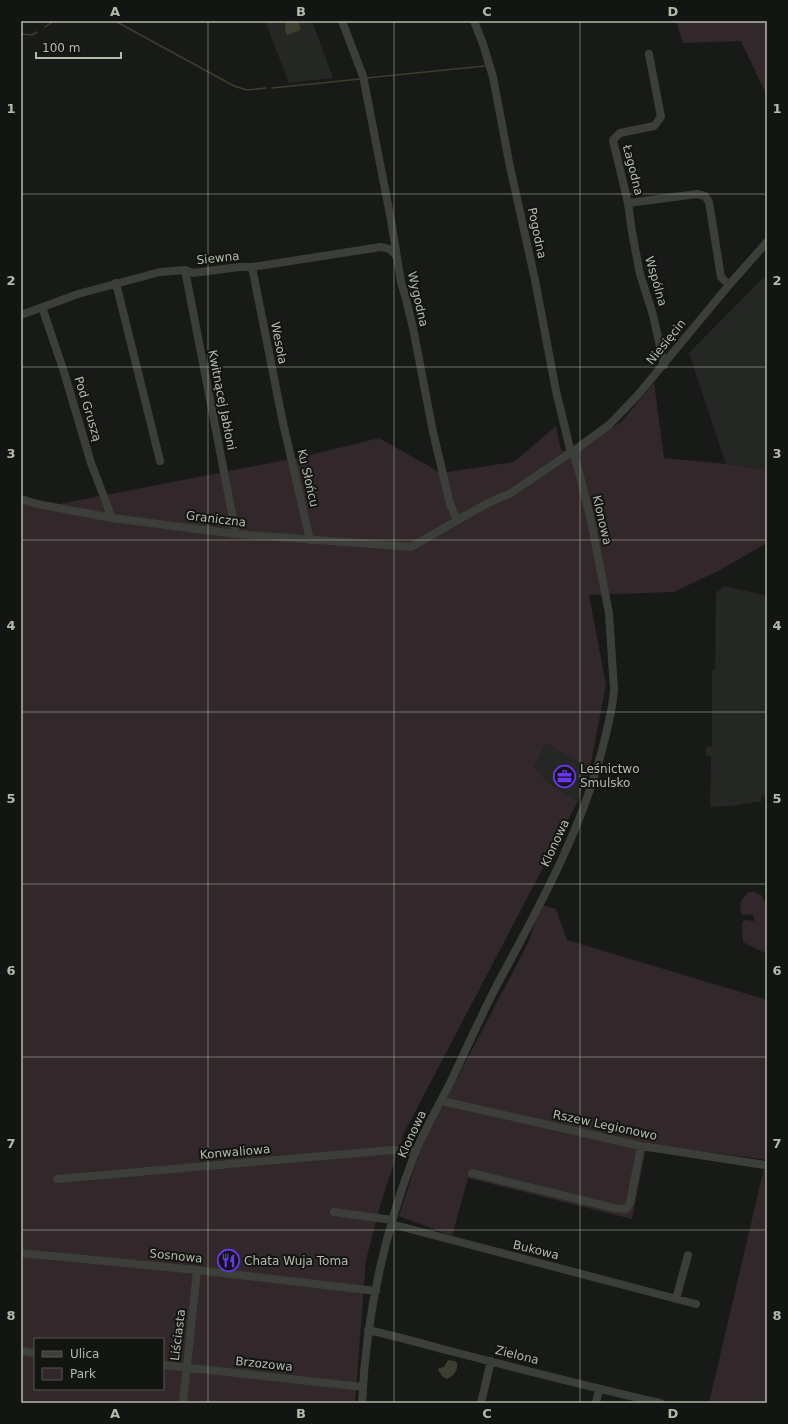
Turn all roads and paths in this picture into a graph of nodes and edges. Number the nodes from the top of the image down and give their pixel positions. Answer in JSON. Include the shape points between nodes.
{"nodes":[{"id":1,"x":342,"y":21,"type":"edge"},
{"id":2,"x":474,"y":21,"type":"edge"},
{"id":3,"x":649,"y":54,"type":"dead end"},
{"id":4,"x":628,"y":203,"type":"junction"},
{"id":5,"x":767,"y":242,"type":"edge"},
{"id":6,"x":396,"y":256,"type":"junction"},
{"id":7,"x":252,"y":267,"type":"junction"},
{"id":8,"x":185,"y":270,"type":"junction"},
{"id":9,"x":116,"y":283,"type":"junction"},
{"id":10,"x":729,"y":285,"type":"junction"},
{"id":11,"x":42,"y":308,"type":"junction"},
{"id":12,"x":21,"y":315,"type":"edge"},
{"id":13,"x":664,"y":365,"type":"junction"},
{"id":14,"x":283,"y":423,"type":"joint"},
{"id":15,"x":573,"y":451,"type":"junction"},
{"id":16,"x":160,"y":461,"type":"dead end"},
{"id":17,"x":21,"y":499,"type":"edge"},
{"id":18,"x":112,"y":518,"type":"junction"},
{"id":19,"x":457,"y":520,"type":"junction"},
{"id":20,"x":236,"y":534,"type":"junction"},
{"id":21,"x":310,"y":540,"type":"junction"},
{"id":22,"x":410,"y":546,"type":"joint"},
{"id":23,"x":442,"y":1101,"type":"junction"},
{"id":24,"x":641,"y":1146,"type":"junction"},
{"id":25,"x":416,"y":1152,"type":"junction"},
{"id":26,"x":765,"y":1165,"type":"dead end"},
{"id":27,"x":472,"y":1173,"type":"dead end"},
{"id":28,"x":57,"y":1179,"type":"dead end"},
{"id":29,"x":334,"y":1212,"type":"dead end"},
{"id":30,"x":391,"y":1222,"type":"junction"},
{"id":31,"x":21,"y":1253,"type":"edge"},
{"id":32,"x":688,"y":1255,"type":"dead end"},
{"id":33,"x":198,"y":1270,"type":"junction"},
{"id":34,"x":376,"y":1291,"type":"junction"},
{"id":35,"x":676,"y":1298,"type":"junction"},
{"id":36,"x":696,"y":1304,"type":"dead end"},
{"id":37,"x":368,"y":1330,"type":"junction"},
{"id":38,"x":21,"y":1351,"type":"edge"},
{"id":39,"x":34,"y":1352,"type":"edge"},
{"id":40,"x":491,"y":1361,"type":"junction"},
{"id":41,"x":164,"y":1365,"type":"edge"},
{"id":42,"x":186,"y":1367,"type":"junction"},
{"id":43,"x":363,"y":1387,"type":"junction"},
{"id":44,"x":599,"y":1389,"type":"junction"},
{"id":45,"x":183,"y":1403,"type":"edge"},
{"id":46,"x":362,"y":1403,"type":"edge"},
{"id":47,"x":481,"y":1403,"type":"edge"},
{"id":48,"x":596,"y":1403,"type":"edge"},
{"id":49,"x":660,"y":1403,"type":"edge"}],
"edges":[{"from":1,"to":6,"type":"street","name":"Wygodna","via":[[363,78]]},
{"from":2,"to":15,"type":"street","name":"Pogodna","via":[[493,77],[556,391]]},
{"from":3,"to":4,"type":"street","name":"Łagodna","via":[[661,117],[654,126],[620,132],[613,140]]},
{"from":4,"to":10,"type":"street","name":"Łagodna","via":[[697,194],[705,196],[709,202],[722,277]]},
{"from":4,"to":13,"type":"street","name":"Wspólna","via":[[640,274],[653,315]]},
{"from":5,"to":10,"type":"street","name":"Niesięcin"},
{"from":6,"to":7,"type":"street","name":"Siewna","via":[[392,250],[381,247]]},
{"from":6,"to":19,"type":"street","name":"Wygodna","via":[[432,432],[450,504]]},
{"from":7,"to":8,"type":"street","name":"Siewna","via":[[193,273]]},
{"from":7,"to":14,"type":"street","name":"Wesoła"},
{"from":8,"to":9,"type":"street","name":"Siewna","via":[[160,272]]},
{"from":8,"to":20,"type":"street","name":"Kwitnącej Jabłoni"},
{"from":9,"to":11,"type":"street","name":"Siewna"},
{"from":9,"to":16,"type":"street"},
{"from":10,"to":13,"type":"street","name":"Niesięcin"},
{"from":11,"to":12,"type":"street","name":"Siewna"},
{"from":11,"to":18,"type":"street","name":"Pod Gruszą","via":[[91,463]]},
{"from":13,"to":15,"type":"street","name":"Niesięcin","via":[[614,420]]},
{"from":14,"to":21,"type":"street","name":"Ku Słońcu"},
{"from":15,"to":19,"type":"street","name":"Niesięcin","via":[[511,493]]},
{"from":15,"to":23,"type":"street","name":"Klonowa","via":[[591,521],[609,613],[614,689],[610,718],[597,771],[581,816]]},
{"from":17,"to":18,"type":"street","name":"Graniczna"},
{"from":18,"to":20,"type":"street","name":"Graniczna"},
{"from":19,"to":22,"type":"street","name":"Niesięcin"},
{"from":20,"to":21,"type":"street","name":"Graniczna"},
{"from":21,"to":22,"type":"street","name":"Graniczna"},
{"from":23,"to":24,"type":"street","name":"Rszew Legionowo"},
{"from":23,"to":25,"type":"street","name":"Klonowa"},
{"from":24,"to":26,"type":"street","name":"Rszew Legionowo"},
{"from":24,"to":27,"type":"street","via":[[630,1203],[626,1209]]},
{"from":25,"to":28,"type":"street","name":"Konwaliowa","via":[[392,1150]]},
{"from":25,"to":30,"type":"street","name":"Klonowa"},
{"from":29,"to":30,"type":"street"},
{"from":30,"to":34,"type":"street","name":"Klonowa"},
{"from":30,"to":35,"type":"street","name":"Bukowa"},
{"from":31,"to":33,"type":"street","name":"Sosnowa"},
{"from":32,"to":35,"type":"street"},
{"from":33,"to":34,"type":"street","name":"Sosnowa"},
{"from":33,"to":42,"type":"street","name":"Liściasta"},
{"from":34,"to":37,"type":"street","name":"Klonowa"},
{"from":35,"to":36,"type":"street","name":"Bukowa"},
{"from":37,"to":40,"type":"street","name":"Zielona"},
{"from":37,"to":43,"type":"street","name":"Klonowa"},
{"from":38,"to":39,"type":"street"},
{"from":40,"to":44,"type":"street","name":"Zielona"},
{"from":40,"to":47,"type":"street"},
{"from":41,"to":42,"type":"street","name":"Brzozowa"},
{"from":42,"to":43,"type":"street","name":"Brzozowa"},
{"from":42,"to":45,"type":"street","name":"Liściasta"},
{"from":43,"to":46,"type":"street","name":"Klonowa"},
{"from":44,"to":48,"type":"street"},
{"from":44,"to":49,"type":"street","name":"Zielona"}]}
